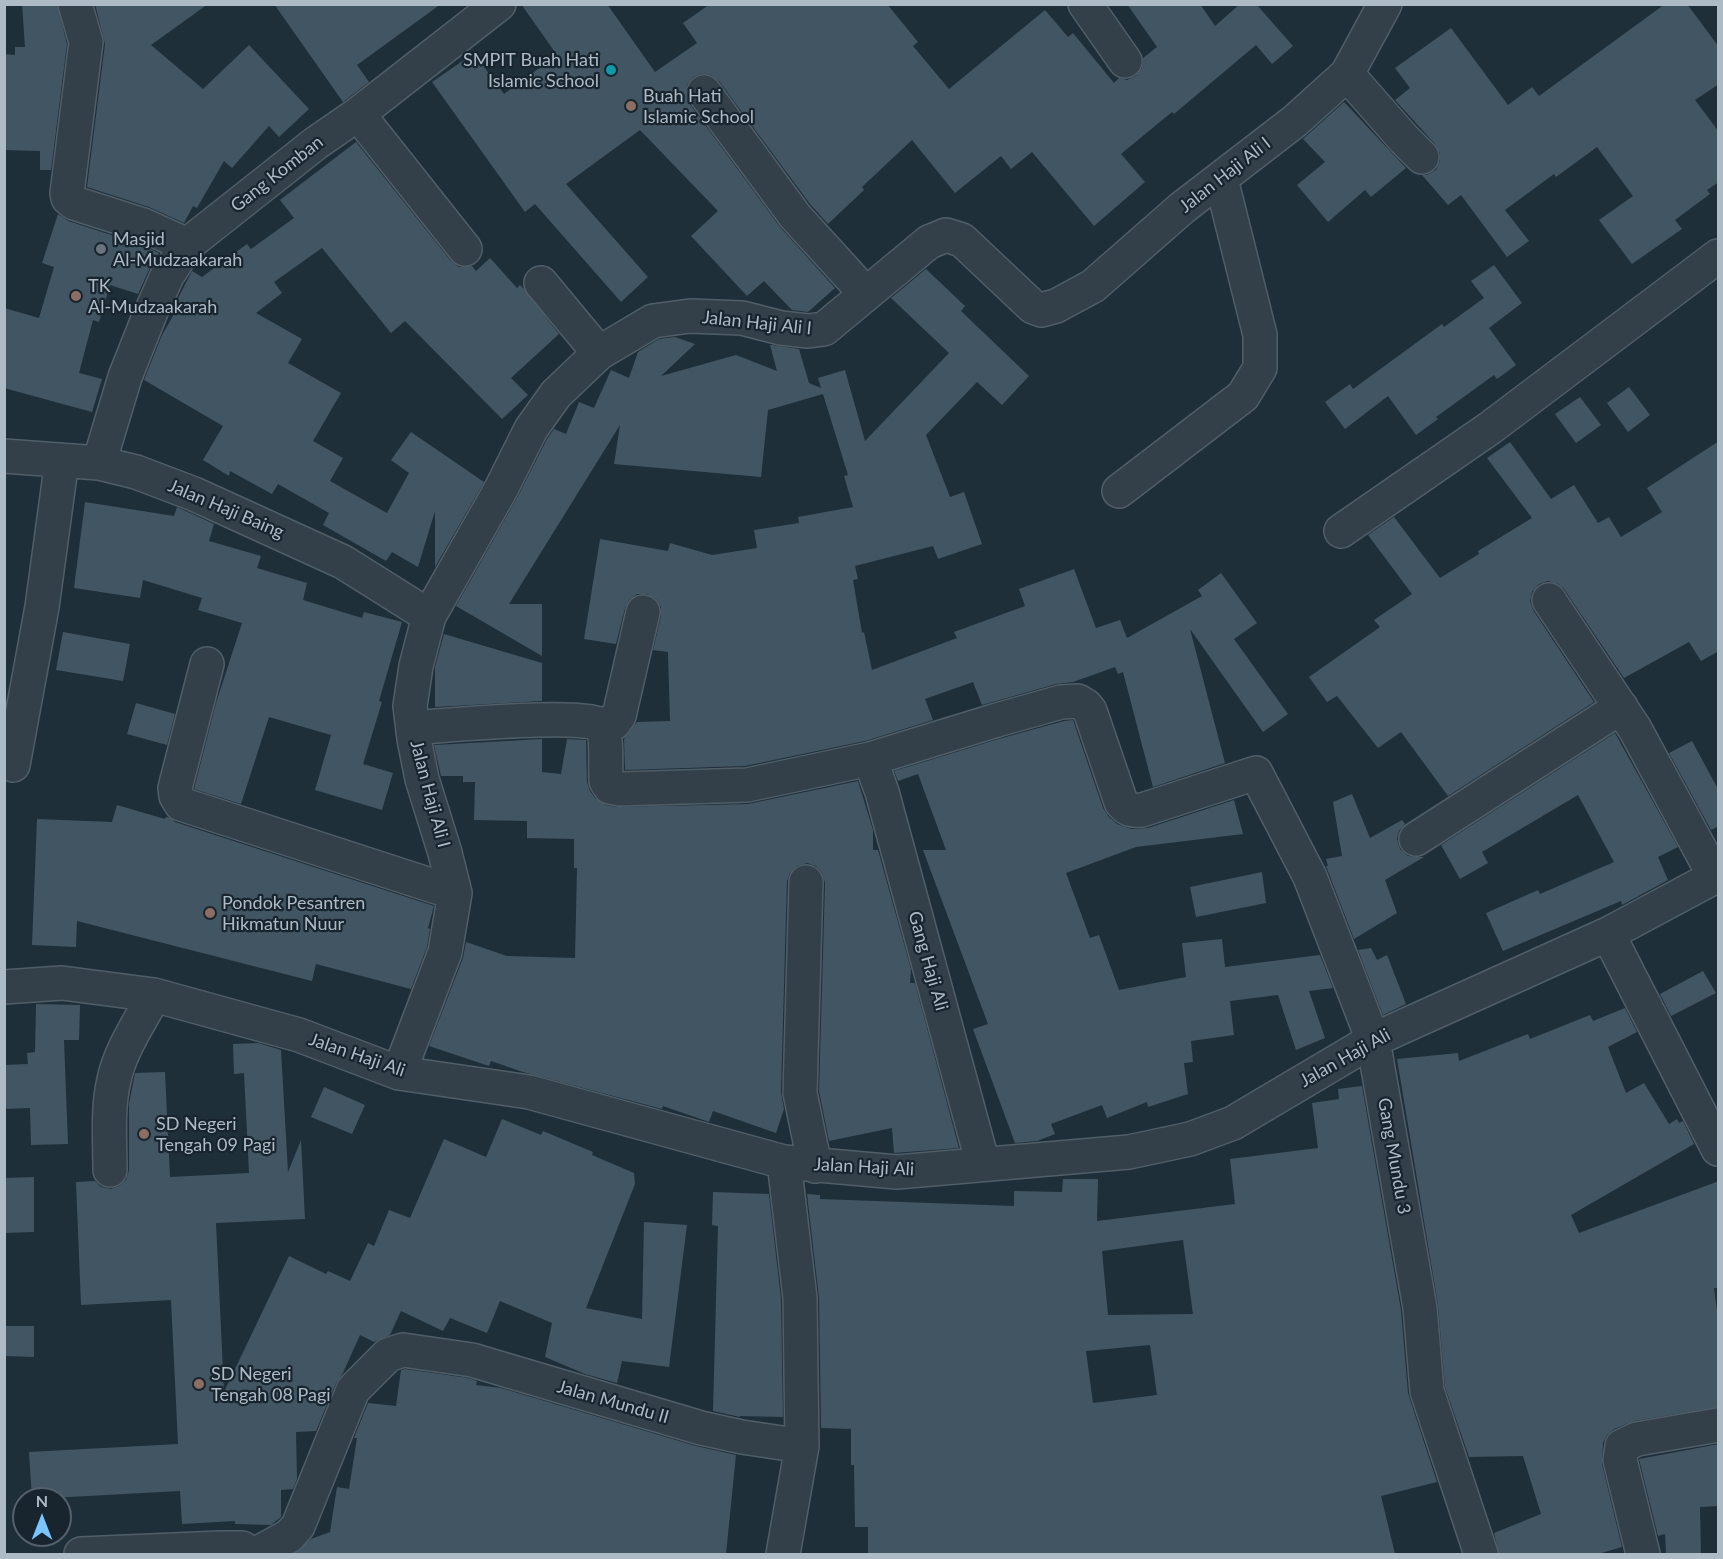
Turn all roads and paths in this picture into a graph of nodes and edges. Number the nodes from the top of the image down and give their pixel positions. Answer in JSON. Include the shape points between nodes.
{"nodes":[{"id":1,"x":75,"y":4,"type":"edge"},
{"id":2,"x":499,"y":4,"type":"edge"},
{"id":3,"x":1085,"y":4,"type":"edge"},
{"id":4,"x":1385,"y":4,"type":"edge"},
{"id":5,"x":1125,"y":60,"type":"dead end"},
{"id":6,"x":1347,"y":74,"type":"junction"},
{"id":7,"x":704,"y":92,"type":"dead end"},
{"id":8,"x":358,"y":114,"type":"junction"},
{"id":9,"x":1422,"y":157,"type":"dead end"},
{"id":10,"x":1221,"y":179,"type":"junction"},
{"id":11,"x":187,"y":245,"type":"junction"},
{"id":12,"x":465,"y":249,"type":"dead end"},
{"id":13,"x":1719,"y":256,"type":"edge"},
{"id":14,"x":541,"y":283,"type":"dead end"},
{"id":15,"x":866,"y":294,"type":"junction"},
{"id":16,"x":599,"y":353,"type":"junction"},
{"id":17,"x":4,"y":456,"type":"edge"},
{"id":18,"x":62,"y":460,"type":"junction"},
{"id":19,"x":99,"y":463,"type":"junction"},
{"id":20,"x":1119,"y":491,"type":"dead end"},
{"id":21,"x":1341,"y":531,"type":"dead end"},
{"id":22,"x":1549,"y":600,"type":"dead end"},
{"id":23,"x":643,"y":612,"type":"dead end"},
{"id":24,"x":429,"y":616,"type":"junction"},
{"id":25,"x":207,"y":664,"type":"dead end"},
{"id":26,"x":1621,"y":707,"type":"junction"},
{"id":27,"x":600,"y":724,"type":"junction"},
{"id":28,"x":412,"y":728,"type":"junction"},
{"id":29,"x":870,"y":759,"type":"junction"},
{"id":30,"x":13,"y":765,"type":"dead end"},
{"id":31,"x":1416,"y":839,"type":"dead end"},
{"id":32,"x":1717,"y":876,"type":"edge"},
{"id":33,"x":806,"y":882,"type":"dead end"},
{"id":34,"x":455,"y":893,"type":"junction"},
{"id":35,"x":1608,"y":934,"type":"junction"},
{"id":36,"x":4,"y":987,"type":"edge"},
{"id":37,"x":154,"y":995,"type":"junction"},
{"id":38,"x":1373,"y":1040,"type":"junction"},
{"id":39,"x":399,"y":1073,"type":"junction"},
{"id":40,"x":1719,"y":1149,"type":"edge"},
{"id":41,"x":800,"y":1164,"type":"junction"},
{"id":42,"x":983,"y":1164,"type":"junction"},
{"id":43,"x":110,"y":1170,"type":"dead end"},
{"id":44,"x":1719,"y":1425,"type":"edge"},
{"id":45,"x":802,"y":1446,"type":"junction"},
{"id":46,"x":81,"y":1554,"type":"edge"},
{"id":47,"x":254,"y":1554,"type":"edge"},
{"id":48,"x":783,"y":1554,"type":"edge"},
{"id":49,"x":1481,"y":1554,"type":"edge"},
{"id":50,"x":1643,"y":1554,"type":"edge"}],
"edges":[{"from":1,"to":11,"type":"street","via":[[86,42],[68,198]]},
{"from":2,"to":8,"type":"street","name":"Gang Komban"},
{"from":3,"to":5,"type":"street"},
{"from":4,"to":6,"type":"street","name":"Jalan Haji Ali I"},
{"from":6,"to":9,"type":"street"},
{"from":6,"to":10,"type":"street","name":"Jalan Haji Ali I"},
{"from":7,"to":15,"type":"street","via":[[795,216]]},
{"from":8,"to":11,"type":"street","name":"Gang Komban"},
{"from":8,"to":12,"type":"street"},
{"from":10,"to":15,"type":"street","name":"Jalan Haji Ali I","via":[[1093,286],[1056,306],[1041,310],[1033,307],[962,240],[946,235],[929,242]]},
{"from":10,"to":20,"type":"street","via":[[1260,336],[1260,368],[1243,396]]},
{"from":11,"to":19,"type":"street","name":"Gang Komban","via":[[150,314],[125,377]]},
{"from":13,"to":21,"type":"street","via":[[1490,428]]},
{"from":14,"to":16,"type":"street"},
{"from":15,"to":16,"type":"street","name":"Jalan Haji Ali I","via":[[824,329],[808,331],[742,318],[690,316],[653,321]]},
{"from":16,"to":24,"type":"street","name":"Jalan Haji Ali I","via":[[556,393],[531,429]]},
{"from":17,"to":18,"type":"street","name":"Jalan Haji Baing"},
{"from":18,"to":19,"type":"street","name":"Jalan Haji Baing"},
{"from":18,"to":30,"type":"street","via":[[42,607]]},
{"from":19,"to":24,"type":"street","name":"Jalan Haji Baing","via":[[184,490],[344,562]]},
{"from":22,"to":26,"type":"street"},
{"from":23,"to":27,"type":"street","via":[[619,716],[614,723]]},
{"from":24,"to":28,"type":"street","name":"Jalan Haji Ali I","via":[[416,666],[410,706]]},
{"from":25,"to":34,"type":"street","via":[[175,788],[181,804]]},
{"from":26,"to":31,"type":"street"},
{"from":26,"to":32,"type":"street"},
{"from":27,"to":28,"type":"street","via":[[562,719]]},
{"from":27,"to":29,"type":"street","via":[[604,733],[606,781],[610,787],[620,789],[747,784]]},
{"from":28,"to":34,"type":"street","name":"Jalan Haji Ali I","via":[[422,779]]},
{"from":29,"to":38,"type":"street","name":"Gang Mundu 3","via":[[1073,701],[1090,711],[1125,808],[1142,810],[1256,772],[1310,877]]},
{"from":29,"to":42,"type":"street","name":"Gang Haji Ali"},
{"from":32,"to":35,"type":"street","name":"Jalan Haji Ali"},
{"from":33,"to":41,"type":"street"},
{"from":34,"to":39,"type":"street","name":"Jalan Haji Ali I","via":[[446,952]]},
{"from":35,"to":38,"type":"street","name":"Jalan Haji Ali"},
{"from":35,"to":40,"type":"street"},
{"from":36,"to":37,"type":"street","name":"Jalan Haji Ali","via":[[62,983]]},
{"from":37,"to":39,"type":"street","name":"Jalan Haji Ali","via":[[299,1035]]},
{"from":37,"to":43,"type":"street","via":[[124,1051],[114,1079]]},
{"from":38,"to":42,"type":"street","name":"Jalan Haji Ali","via":[[1233,1123],[1190,1140],[1129,1152]]},
{"from":38,"to":49,"type":"street","name":"Gang Mundu 3","via":[[1420,1308],[1427,1391]]},
{"from":39,"to":41,"type":"street","name":"Jalan Haji Ali","via":[[529,1092]]},
{"from":41,"to":42,"type":"street","name":"Jalan Haji Ali","via":[[897,1172]]},
{"from":41,"to":45,"type":"street"},
{"from":44,"to":50,"type":"street","via":[[1622,1446],[1620,1460]]},
{"from":45,"to":47,"type":"street","name":"Jalan Mundu II","via":[[701,1428],[472,1360],[403,1350],[388,1355],[353,1390],[298,1526],[289,1536]]},
{"from":45,"to":48,"type":"street"},
{"from":46,"to":47,"type":"street","via":[[242,1548]]}]}
